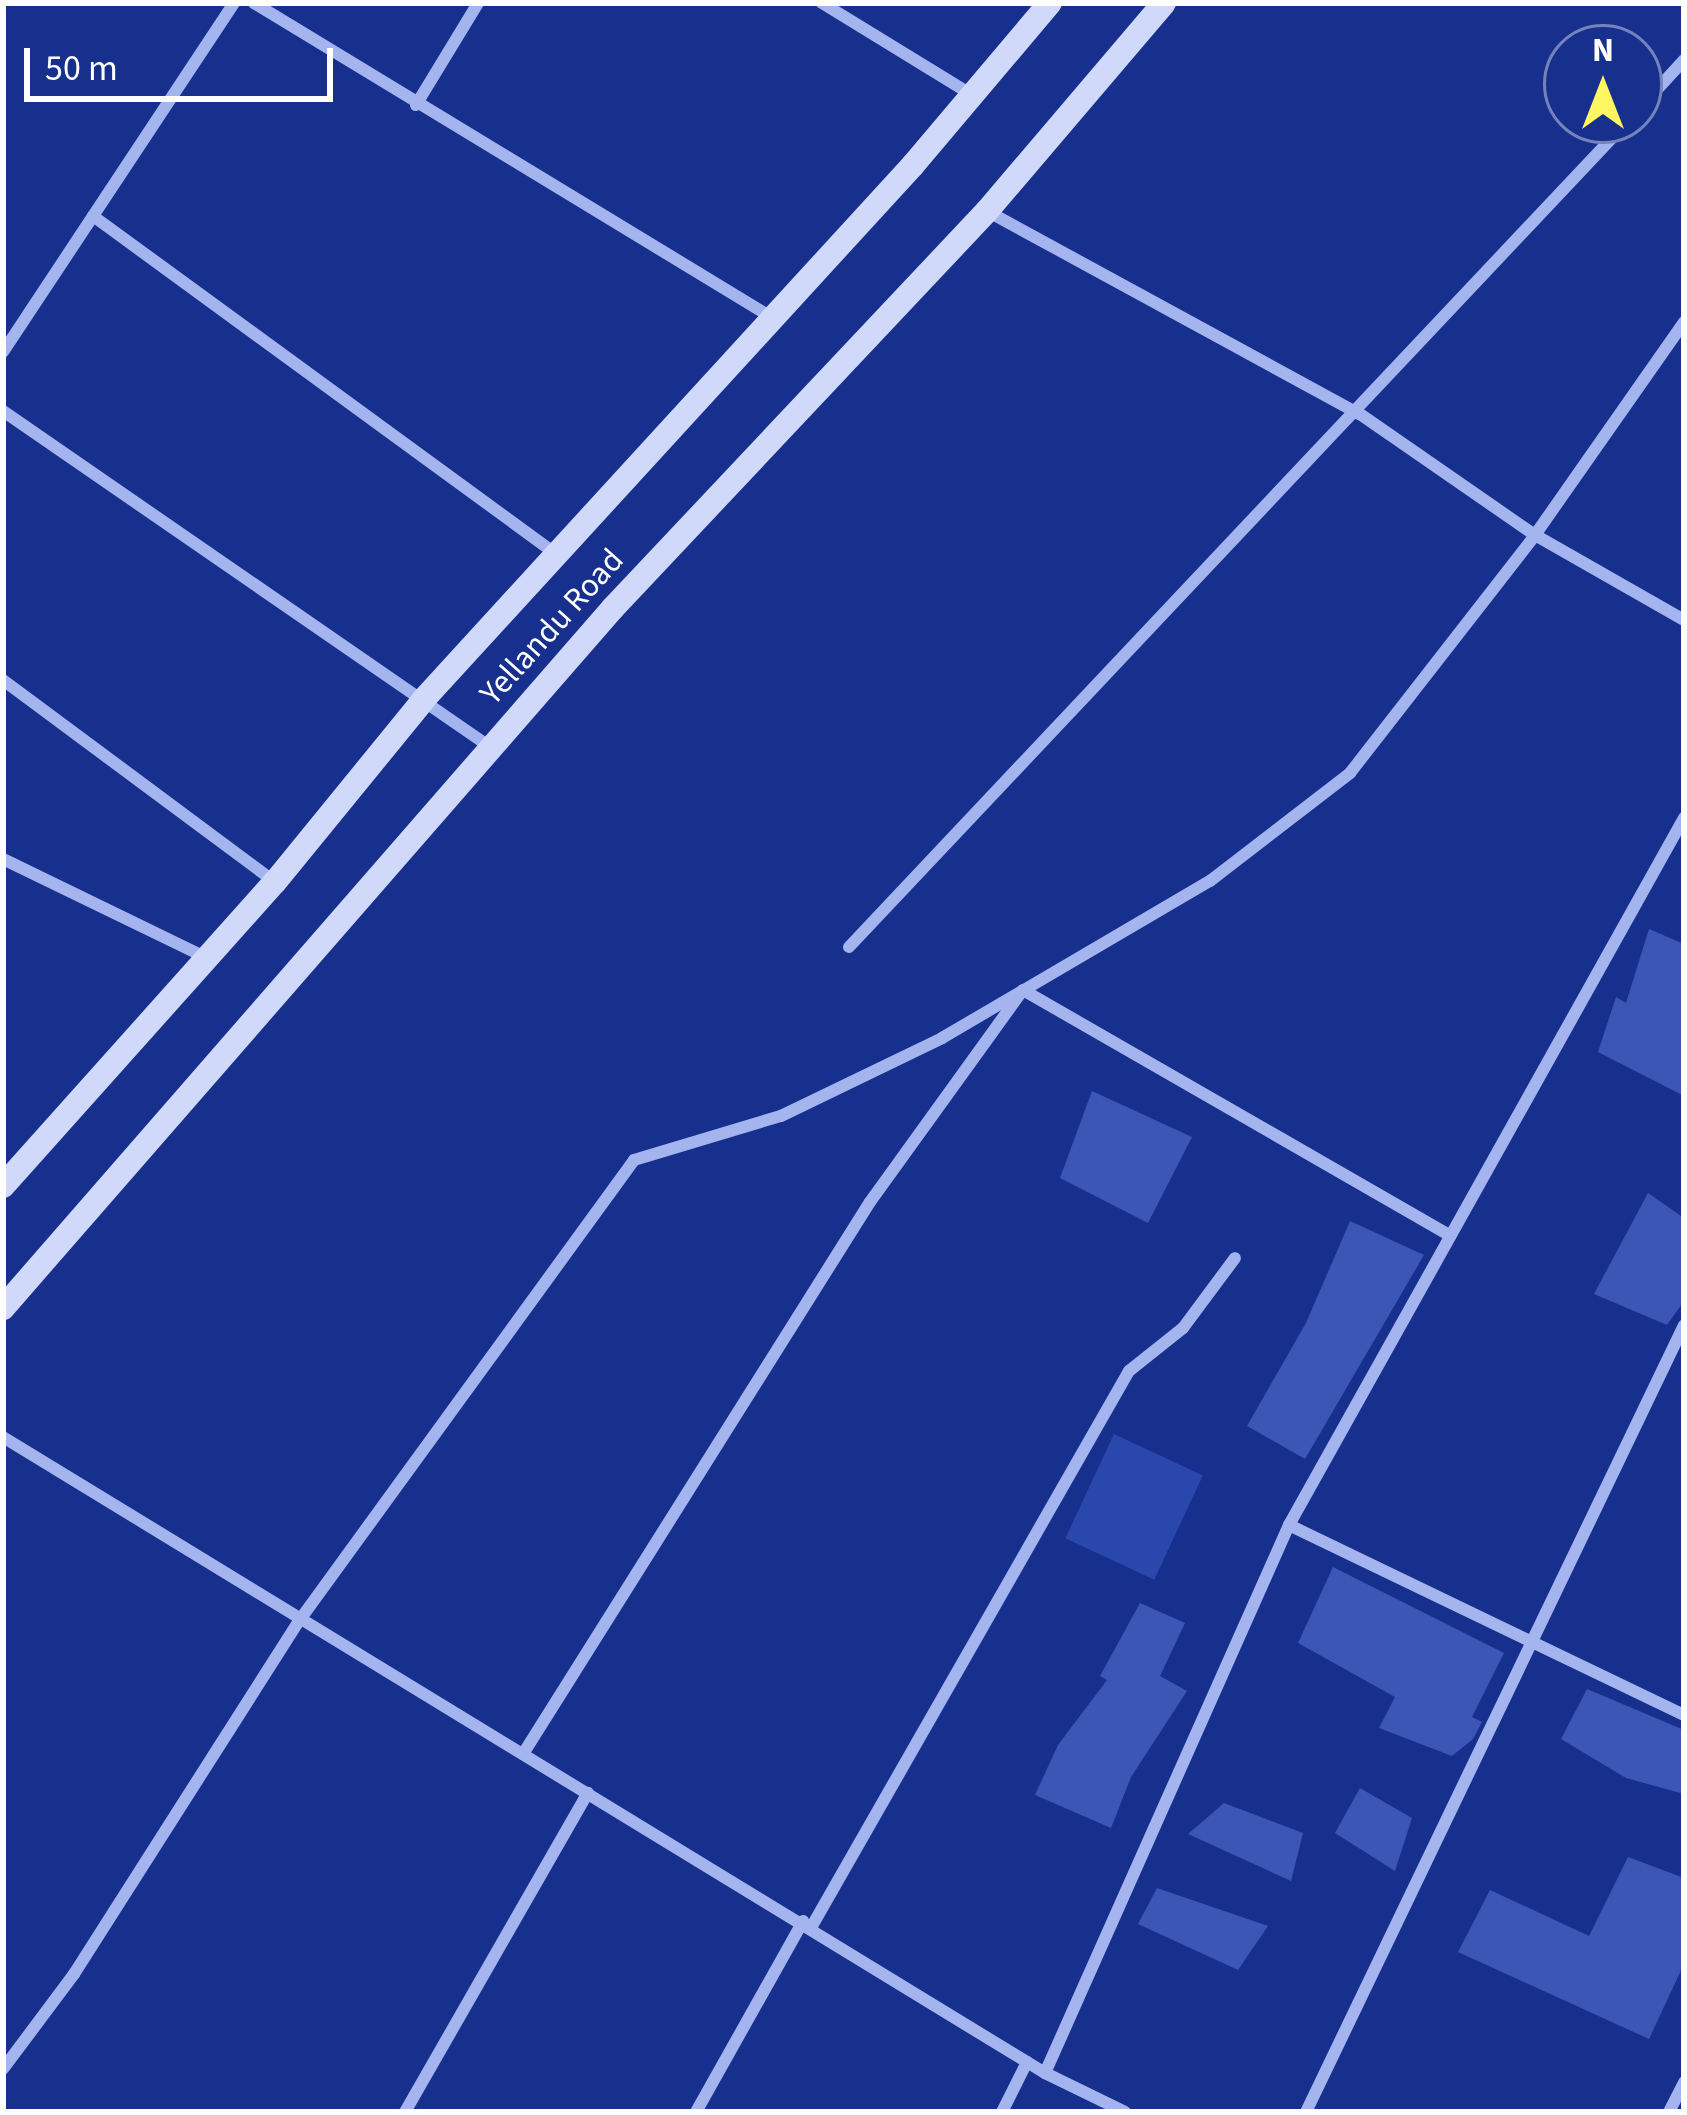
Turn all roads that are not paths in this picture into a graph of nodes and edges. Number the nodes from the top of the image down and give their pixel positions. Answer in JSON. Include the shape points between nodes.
{"nodes":[{"id":1,"x":234,"y":3,"type":"edge"},
{"id":2,"x":254,"y":3,"type":"edge"},
{"id":3,"x":478,"y":3,"type":"edge"},
{"id":4,"x":822,"y":3,"type":"edge"},
{"id":5,"x":1050,"y":3,"type":"edge"},
{"id":6,"x":1165,"y":3,"type":"edge"},
{"id":7,"x":1684,"y":60,"type":"edge"},
{"id":8,"x":1663,"y":83,"type":"edge"},
{"id":9,"x":969,"y":93,"type":"junction"},
{"id":10,"x":416,"y":105,"type":"junction"},
{"id":11,"x":1607,"y":144,"type":"edge"},
{"id":12,"x":987,"y":211,"type":"junction"},
{"id":13,"x":93,"y":215,"type":"junction"},
{"id":14,"x":771,"y":317,"type":"junction"},
{"id":15,"x":1684,"y":322,"type":"edge"},
{"id":16,"x":3,"y":352,"type":"edge"},
{"id":17,"x":3,"y":411,"type":"edge"},
{"id":18,"x":1360,"y":414,"type":"junction"},
{"id":19,"x":1535,"y":535,"type":"junction"},
{"id":20,"x":556,"y":554,"type":"junction"},
{"id":21,"x":1684,"y":620,"type":"edge"},
{"id":22,"x":3,"y":680,"type":"edge"},
{"id":23,"x":424,"y":699,"type":"junction"},
{"id":24,"x":490,"y":747,"type":"junction"},
{"id":25,"x":1684,"y":818,"type":"edge"},
{"id":26,"x":3,"y":860,"type":"edge"},
{"id":27,"x":275,"y":882,"type":"junction"},
{"id":28,"x":849,"y":946,"type":"dead end"},
{"id":29,"x":208,"y":958,"type":"junction"},
{"id":30,"x":1023,"y":990,"type":"junction"},
{"id":31,"x":3,"y":1186,"type":"edge"},
{"id":32,"x":1450,"y":1236,"type":"junction"},
{"id":33,"x":1235,"y":1258,"type":"dead end"},
{"id":34,"x":3,"y":1308,"type":"edge"},
{"id":35,"x":1684,"y":1325,"type":"edge"},
{"id":36,"x":3,"y":1437,"type":"edge"},
{"id":37,"x":1289,"y":1526,"type":"junction"},
{"id":38,"x":299,"y":1621,"type":"junction"},
{"id":39,"x":1530,"y":1642,"type":"junction"},
{"id":40,"x":1684,"y":1715,"type":"edge"},
{"id":41,"x":523,"y":1754,"type":"junction"},
{"id":42,"x":588,"y":1792,"type":"junction"},
{"id":43,"x":808,"y":1924,"type":"junction"},
{"id":44,"x":1028,"y":2062,"type":"junction"},
{"id":45,"x":3,"y":2069,"type":"edge"},
{"id":46,"x":1045,"y":2073,"type":"junction"},
{"id":47,"x":1684,"y":2082,"type":"edge"},
{"id":48,"x":405,"y":2112,"type":"edge"},
{"id":49,"x":696,"y":2112,"type":"edge"},
{"id":50,"x":1002,"y":2112,"type":"edge"},
{"id":51,"x":1126,"y":2112,"type":"edge"},
{"id":52,"x":1306,"y":2112,"type":"edge"},
{"id":53,"x":1669,"y":2112,"type":"edge"}],
"edges":[{"from":1,"to":13,"type":"street"},
{"from":2,"to":10,"type":"street"},
{"from":3,"to":10,"type":"street"},
{"from":4,"to":9,"type":"street"},
{"from":5,"to":9,"type":"main road","name":"Yellandu Road"},
{"from":6,"to":12,"type":"main road","name":"Yellandu Road"},
{"from":7,"to":8,"type":"street"},
{"from":9,"to":14,"type":"main road","name":"Yellandu Road"},
{"from":10,"to":14,"type":"street"},
{"from":11,"to":18,"type":"street"},
{"from":12,"to":18,"type":"street"},
{"from":12,"to":24,"type":"main road","name":"Yellandu Road","via":[[796,407]]},
{"from":13,"to":16,"type":"street"},
{"from":13,"to":20,"type":"street"},
{"from":14,"to":20,"type":"main road","name":"Yellandu Road"},
{"from":15,"to":19,"type":"street"},
{"from":17,"to":23,"type":"street"},
{"from":18,"to":19,"type":"street"},
{"from":18,"to":28,"type":"street"},
{"from":19,"to":21,"type":"street"},
{"from":19,"to":30,"type":"street","via":[[1351,773],[1210,881]]},
{"from":20,"to":23,"type":"main road","name":"Yellandu Road"},
{"from":22,"to":27,"type":"street"},
{"from":23,"to":24,"type":"street"},
{"from":23,"to":27,"type":"main road","name":"Yellandu Road"},
{"from":24,"to":34,"type":"main road","name":"Yellandu Road"},
{"from":25,"to":32,"type":"street"},
{"from":26,"to":29,"type":"street"},
{"from":27,"to":29,"type":"main road","name":"Yellandu Road"},
{"from":29,"to":31,"type":"main road","name":"Yellandu Road"},
{"from":30,"to":32,"type":"street"},
{"from":30,"to":38,"type":"street","via":[[781,1116],[634,1160]]},
{"from":30,"to":41,"type":"street","via":[[870,1202]]},
{"from":32,"to":37,"type":"street"},
{"from":33,"to":43,"type":"street","via":[[1183,1328],[1129,1371]]},
{"from":35,"to":39,"type":"street"},
{"from":36,"to":38,"type":"street"},
{"from":37,"to":39,"type":"street"},
{"from":37,"to":46,"type":"street"},
{"from":38,"to":41,"type":"street"},
{"from":38,"to":45,"type":"street","via":[[74,1974]]},
{"from":39,"to":40,"type":"street"},
{"from":39,"to":52,"type":"street"},
{"from":41,"to":42,"type":"street"},
{"from":42,"to":43,"type":"street"},
{"from":42,"to":48,"type":"street"},
{"from":43,"to":44,"type":"street"},
{"from":43,"to":49,"type":"street"},
{"from":44,"to":46,"type":"street"},
{"from":44,"to":50,"type":"street"},
{"from":46,"to":51,"type":"street"},
{"from":47,"to":53,"type":"street"}]}
